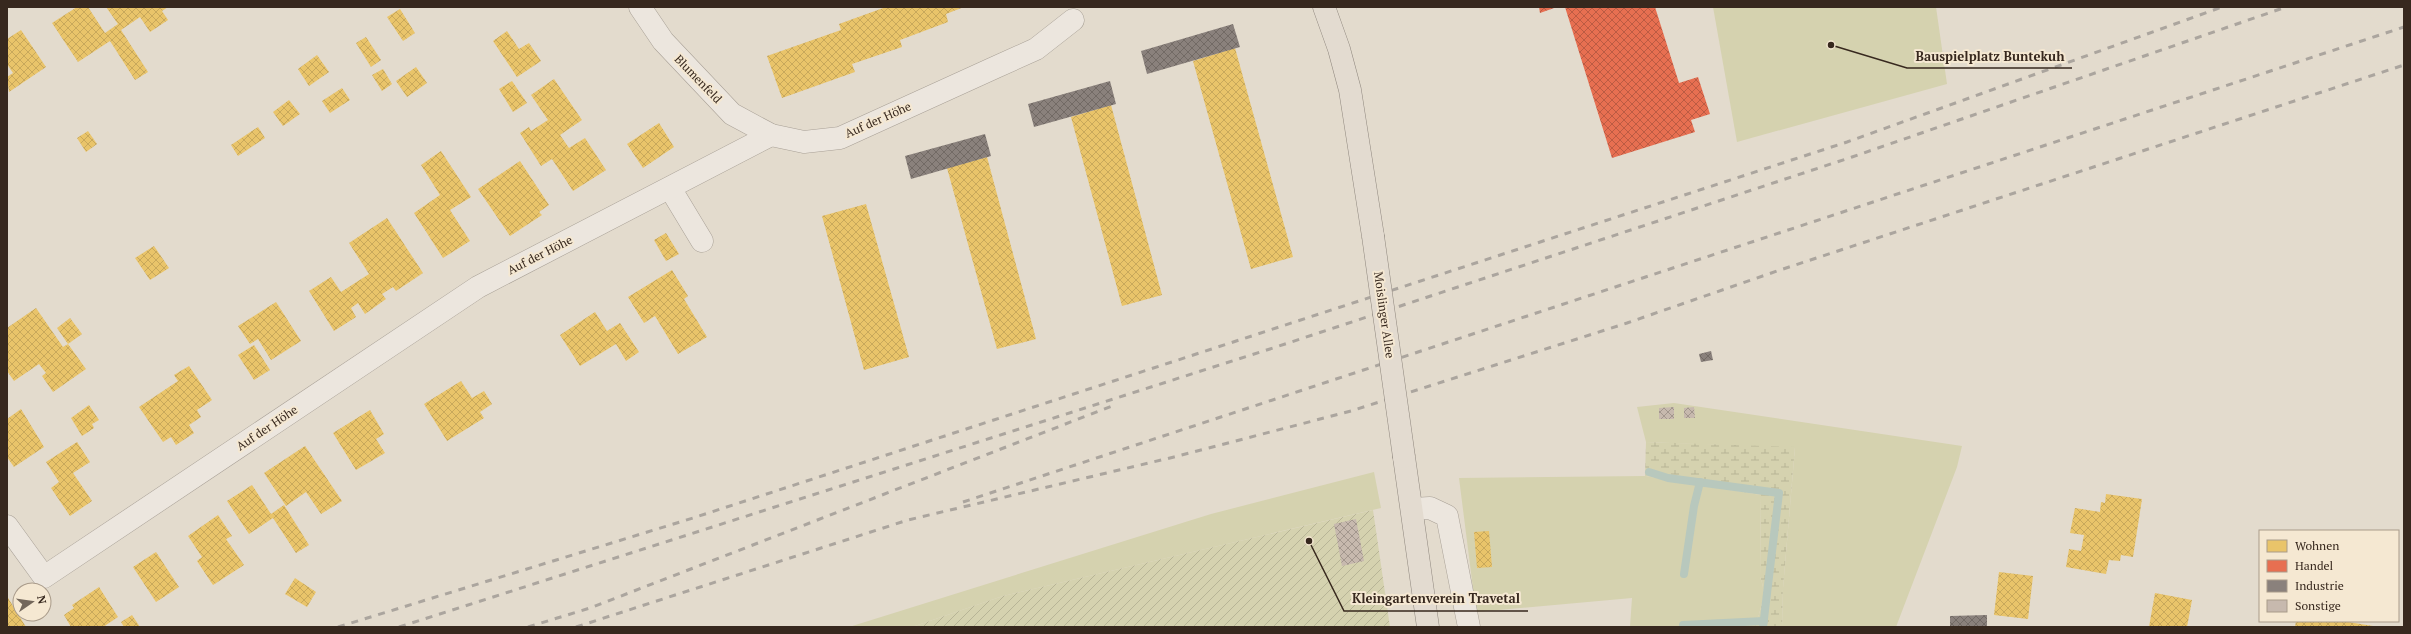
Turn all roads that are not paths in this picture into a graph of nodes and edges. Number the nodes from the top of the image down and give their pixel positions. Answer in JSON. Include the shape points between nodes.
{"nodes":[{"id":1,"x":640,"y":7,"type":"edge"},
{"id":2,"x":1324,"y":7,"type":"edge"},
{"id":3,"x":1073,"y":20,"type":"dead end"},
{"id":4,"x":771,"y":135,"type":"junction"},
{"id":5,"x":670,"y":188,"type":"junction"},
{"id":6,"x":702,"y":241,"type":"dead end"},
{"id":7,"x":1412,"y":509,"type":"junction"},
{"id":8,"x":7,"y":526,"type":"edge"},
{"id":9,"x":1428,"y":627,"type":"edge"},
{"id":10,"x":1469,"y":627,"type":"edge"}],
"edges":[{"from":1,"to":4,"type":"street","name":"Blumenfeld","via":[[663,41],[732,114]]},
{"from":2,"to":7,"type":"main road","name":"Moislinger Allee","bridge":true,"via":[[1350,90]]},
{"from":3,"to":4,"type":"street","name":"Auf der Höhe","via":[[1036,49],[840,138],[804,142]]},
{"from":4,"to":5,"type":"street","name":"Auf der Höhe"},
{"from":5,"to":6,"type":"street"},
{"from":5,"to":8,"type":"street","name":"Auf der Höhe","via":[[478,287],[44,577]]},
{"from":7,"to":9,"type":"main road","name":"Moislinger Allee"},
{"from":7,"to":10,"type":"street","via":[[1430,508],[1447,516]]}]}
